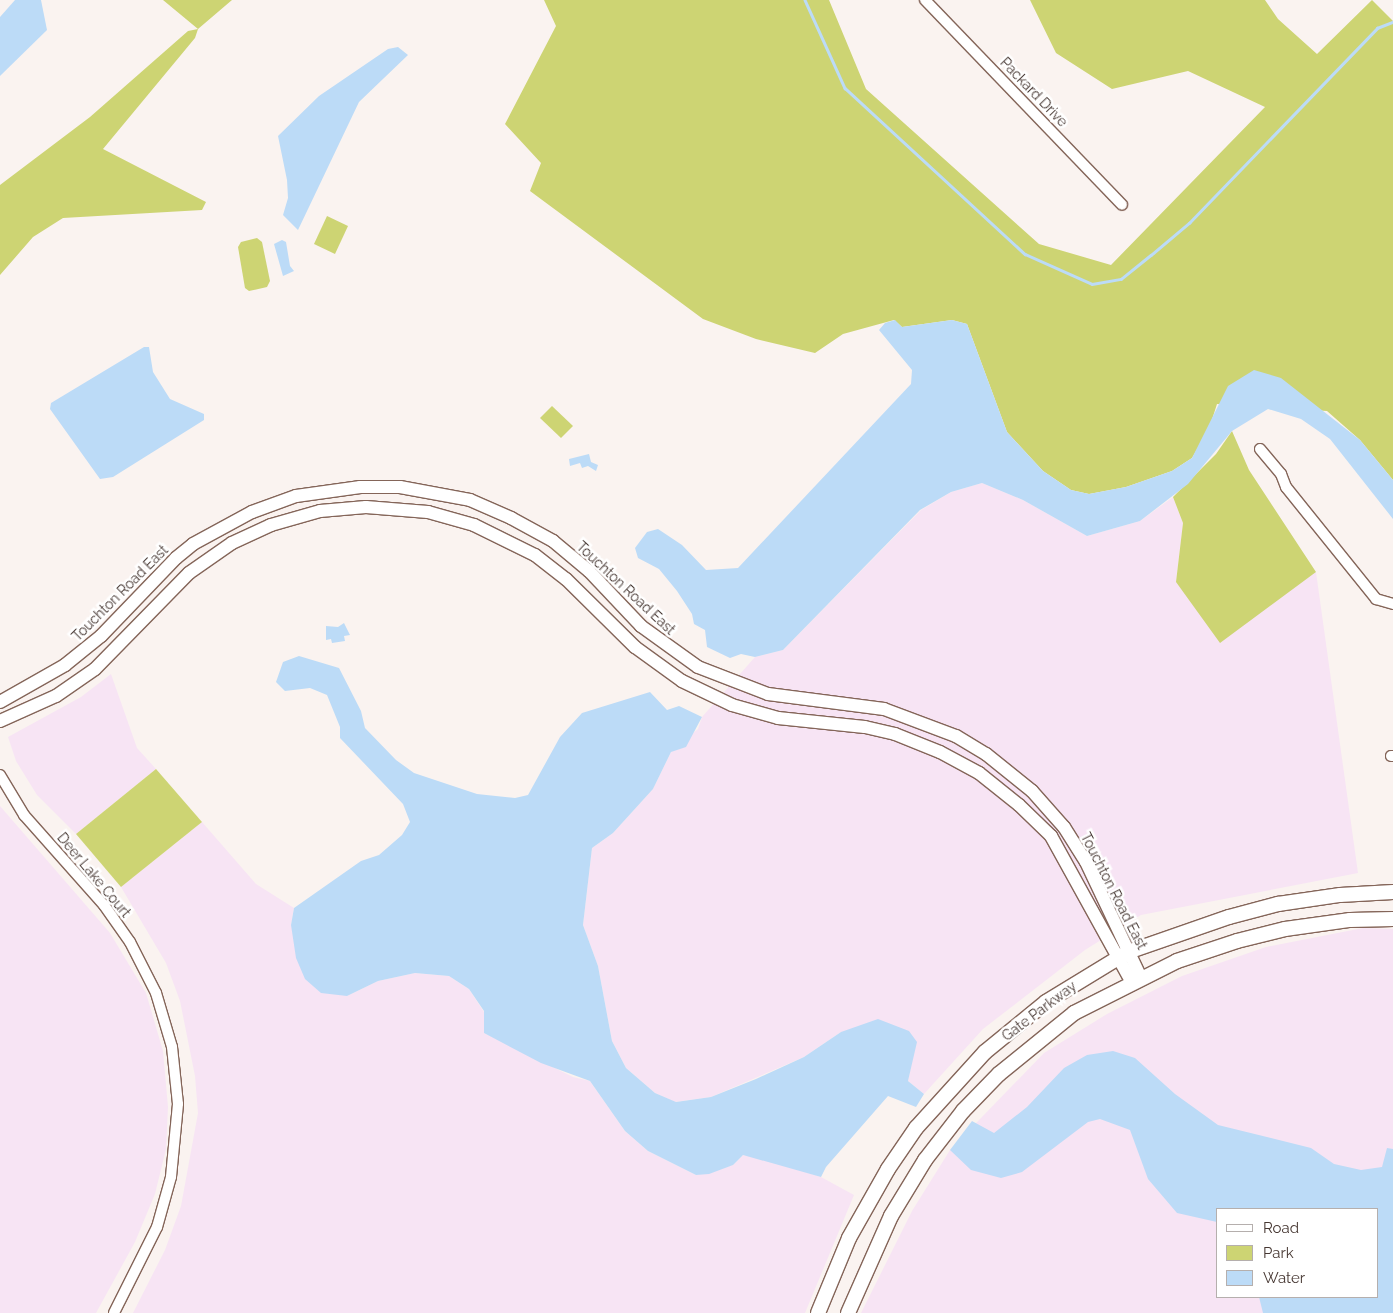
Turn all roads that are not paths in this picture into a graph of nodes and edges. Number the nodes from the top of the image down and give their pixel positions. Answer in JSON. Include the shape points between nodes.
{"nodes":[{"id":1,"x":925,"y":0,"type":"edge"},
{"id":2,"x":1122,"y":205,"type":"dead end"},
{"id":3,"x":1260,"y":449,"type":"dead end"},
{"id":4,"x":337,"y":490,"type":"junction"},
{"id":5,"x":319,"y":492,"type":"junction"},
{"id":6,"x":340,"y":508,"type":"junction"},
{"id":7,"x":320,"y":511,"type":"junction"},
{"id":8,"x":580,"y":563,"type":"junction"},
{"id":9,"x":566,"y":579,"type":"junction"},
{"id":10,"x":1393,"y":604,"type":"edge"},
{"id":11,"x":801,"y":700,"type":"junction"},
{"id":12,"x":0,"y":702,"type":"edge"},
{"id":13,"x":0,"y":721,"type":"edge"},
{"id":14,"x":801,"y":721,"type":"junction"},
{"id":15,"x":962,"y":739,"type":"junction"},
{"id":16,"x":982,"y":750,"type":"junction"},
{"id":17,"x":954,"y":759,"type":"junction"},
{"id":18,"x":966,"y":766,"type":"junction"},
{"id":19,"x":0,"y":775,"type":"edge"},
{"id":20,"x":1393,"y":892,"type":"edge"},
{"id":21,"x":1393,"y":920,"type":"edge"},
{"id":22,"x":1123,"y":954,"type":"junction"},
{"id":23,"x":1136,"y":980,"type":"junction"},
{"id":24,"x":114,"y":1313,"type":"edge"},
{"id":25,"x":818,"y":1313,"type":"edge"},
{"id":26,"x":848,"y":1313,"type":"edge"}],
"edges":[{"from":1,"to":2,"type":"street","name":"Packard Drive"},
{"from":3,"to":10,"type":"street","via":[[1286,487],[1376,599]]},
{"from":4,"to":5,"type":"street","name":"Touchton Road East"},
{"from":4,"to":6,"type":"street"},
{"from":4,"to":8,"type":"street","name":"Touchton Road East","via":[[400,487],[470,500],[539,532]]},
{"from":5,"to":7,"type":"street"},
{"from":5,"to":12,"type":"street","name":"Touchton Road East","via":[[252,512],[193,544],[158,573],[101,636],[81,653],[44,679]]},
{"from":6,"to":7,"type":"street","name":"Touchton Road East"},
{"from":6,"to":9,"type":"street","name":"Touchton Road East","via":[[409,509],[453,518],[519,546]]},
{"from":7,"to":13,"type":"street","name":"Touchton Road East","via":[[271,525],[205,560],[96,669],[42,704]]},
{"from":8,"to":9,"type":"street"},
{"from":8,"to":11,"type":"street","name":"Touchton Road East","via":[[641,626],[679,656],[751,689]]},
{"from":9,"to":14,"type":"street","name":"Touchton Road East","via":[[635,647],[682,681],[732,704],[778,718]]},
{"from":11,"to":14,"type":"street"},
{"from":11,"to":15,"type":"street","name":"Touchton Road East","via":[[884,709]]},
{"from":14,"to":17,"type":"street","name":"Touchton Road East","via":[[865,727],[895,734]]},
{"from":15,"to":16,"type":"street","name":"Touchton Road East"},
{"from":15,"to":17,"type":"street"},
{"from":16,"to":18,"type":"street"},
{"from":16,"to":22,"type":"street","name":"Touchton Road East","via":[[1020,779],[1064,827],[1086,862]]},
{"from":17,"to":18,"type":"street","name":"Touchton Road East"},
{"from":18,"to":22,"type":"street","name":"Touchton Road East","via":[[1004,793],[1051,836]]},
{"from":19,"to":24,"type":"street","name":"Deer Lake Court","via":[[24,815],[104,905],[130,942],[156,993],[172,1047],[178,1104],[171,1178],[157,1227]]},
{"from":20,"to":22,"type":"main road","name":"Gate Parkway","via":[[1340,895],[1278,904]]},
{"from":21,"to":23,"type":"main road","name":"Gate Parkway","via":[[1350,920],[1284,928],[1200,952]]},
{"from":22,"to":23,"type":"street","name":"Touchton Road East"},
{"from":22,"to":25,"type":"main road","name":"Gate Parkway","via":[[1046,1002],[987,1050],[916,1128],[888,1168],[849,1238]]},
{"from":23,"to":26,"type":"main road","name":"Gate Parkway","via":[[1074,1013],[1033,1043],[963,1111],[910,1182],[873,1253]]}]}
